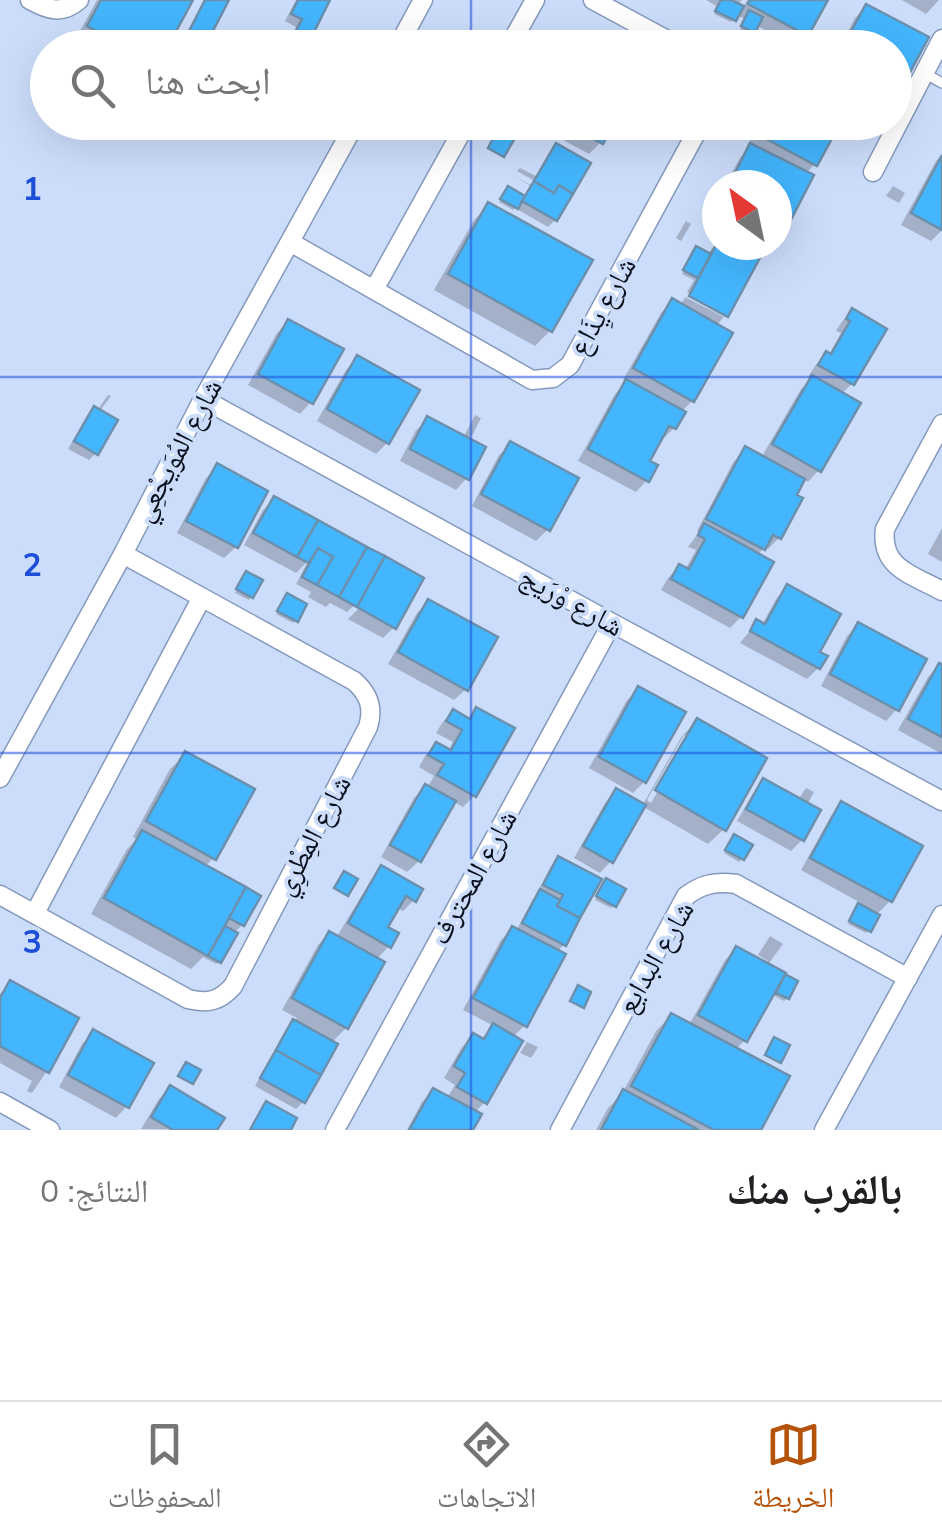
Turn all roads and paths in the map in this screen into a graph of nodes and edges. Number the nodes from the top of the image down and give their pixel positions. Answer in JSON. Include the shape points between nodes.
{"nodes":[{"id":1,"x":30,"y":0,"type":"edge"},
{"id":2,"x":78,"y":0,"type":"edge"},
{"id":3,"x":423,"y":0,"type":"edge"},
{"id":4,"x":535,"y":0,"type":"edge"},
{"id":5,"x":593,"y":0,"type":"edge"},
{"id":6,"x":407,"y":30,"type":"edge"},
{"id":7,"x":518,"y":30,"type":"edge"},
{"id":8,"x":649,"y":30,"type":"edge"},
{"id":9,"x":942,"y":40,"type":"edge"},
{"id":10,"x":924,"y":73,"type":"junction"},
{"id":11,"x":942,"y":82,"type":"edge"},
{"id":12,"x":912,"y":96,"type":"edge"},
{"id":13,"x":346,"y":140,"type":"edge"},
{"id":14,"x":457,"y":140,"type":"edge"},
{"id":15,"x":692,"y":140,"type":"edge"},
{"id":16,"x":889,"y":140,"type":"edge"},
{"id":17,"x":873,"y":172,"type":"dead end"},
{"id":18,"x":290,"y":242,"type":"junction"},
{"id":19,"x":375,"y":288,"type":"junction"},
{"id":20,"x":204,"y":399,"type":"junction"},
{"id":21,"x":942,"y":424,"type":"edge"},
{"id":22,"x":123,"y":554,"type":"junction"},
{"id":23,"x":942,"y":590,"type":"edge"},
{"id":24,"x":201,"y":599,"type":"junction"},
{"id":25,"x":612,"y":624,"type":"junction"},
{"id":26,"x":0,"y":778,"type":"edge"},
{"id":27,"x":942,"y":801,"type":"edge"},
{"id":28,"x":0,"y":895,"type":"edge"},
{"id":29,"x":35,"y":914,"type":"junction"},
{"id":30,"x":942,"y":915,"type":"edge"},
{"id":31,"x":908,"y":978,"type":"junction"},
{"id":32,"x":0,"y":1102,"type":"edge"},
{"id":33,"x":50,"y":1130,"type":"edge"},
{"id":34,"x":335,"y":1130,"type":"edge"},
{"id":35,"x":560,"y":1130,"type":"edge"},
{"id":36,"x":824,"y":1130,"type":"edge"}],
"edges":[{"from":1,"to":2,"type":"street","via":[[56,10]]},
{"from":3,"to":6,"type":"street"},
{"from":4,"to":7,"type":"street"},
{"from":5,"to":8,"type":"street"},
{"from":9,"to":10,"type":"street"},
{"from":10,"to":11,"type":"lane"},
{"from":10,"to":12,"type":"street"},
{"from":13,"to":18,"type":"street","name":"شارع المُوَيجْعِي"},
{"from":14,"to":19,"type":"street"},
{"from":15,"to":19,"type":"street","name":"شارع يِذَاع","via":[[570,365],[553,378],[532,380]]},
{"from":16,"to":17,"type":"street"},
{"from":18,"to":19,"type":"street","name":"شارع يِذَاع"},
{"from":18,"to":20,"type":"street","name":"شارع المُوَيجْعِي"},
{"from":20,"to":22,"type":"street","name":"شارع المُوَيجْعِي"},
{"from":20,"to":25,"type":"street","name":"شارع وْرَيج"},
{"from":21,"to":23,"type":"street","via":[[884,540],[901,570]]},
{"from":22,"to":24,"type":"street","name":"شارع المِطْرِي"},
{"from":22,"to":26,"type":"street","name":"شارع المُوَيجْعِي"},
{"from":24,"to":29,"type":"street"},
{"from":24,"to":29,"type":"street","name":"شارع المِطْرِي","via":[[354,681],[371,707],[368,727],[233,986],[214,1002],[188,1000]]},
{"from":25,"to":27,"type":"street","name":"شارع وْرَيج"},
{"from":25,"to":34,"type":"street","name":"شارع المحترف"},
{"from":28,"to":29,"type":"street","name":"شارع المِطْرِي"},
{"from":30,"to":31,"type":"street"},
{"from":31,"to":35,"type":"street","name":"شارع البدايع","via":[[736,884],[696,888]]},
{"from":31,"to":36,"type":"street"},
{"from":32,"to":33,"type":"street"}]}
